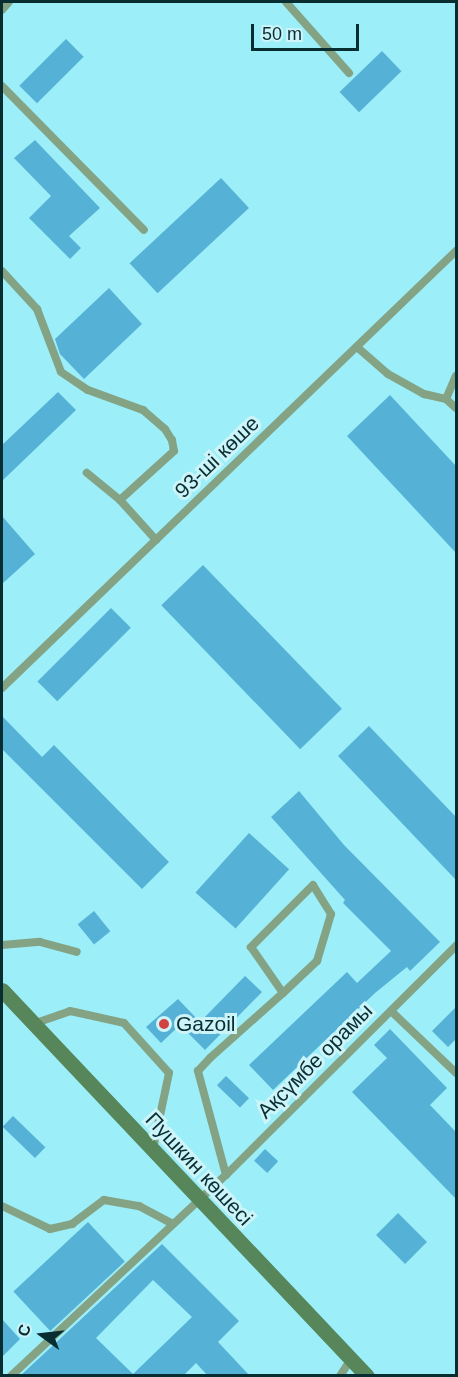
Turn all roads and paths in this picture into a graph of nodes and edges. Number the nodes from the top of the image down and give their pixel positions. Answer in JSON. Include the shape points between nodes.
{"nodes":[{"id":1,"x":9,"y":2,"type":"edge"},
{"id":2,"x":286,"y":2,"type":"edge"},
{"id":3,"x":2,"y":10,"type":"edge"},
{"id":4,"x":349,"y":73,"type":"dead end"},
{"id":5,"x":2,"y":86,"type":"edge"},
{"id":6,"x":144,"y":230,"type":"dead end"},
{"id":7,"x":456,"y":251,"type":"edge"},
{"id":8,"x":2,"y":271,"type":"edge"},
{"id":9,"x":357,"y":347,"type":"junction"},
{"id":10,"x":456,"y":376,"type":"edge"},
{"id":11,"x":446,"y":399,"type":"junction"},
{"id":12,"x":456,"y":408,"type":"edge"},
{"id":13,"x":87,"y":473,"type":"dead end"},
{"id":14,"x":120,"y":500,"type":"junction"},
{"id":15,"x":156,"y":540,"type":"junction"},
{"id":16,"x":2,"y":688,"type":"edge"},
{"id":17,"x":2,"y":945,"type":"edge"},
{"id":18,"x":456,"y":946,"type":"edge"},
{"id":19,"x":76,"y":952,"type":"dead end"},
{"id":20,"x":2,"y":990,"type":"edge"},
{"id":21,"x":283,"y":993,"type":"junction"},
{"id":22,"x":391,"y":1011,"type":"junction"},
{"id":23,"x":33,"y":1024,"type":"junction"},
{"id":24,"x":456,"y":1073,"type":"edge"},
{"id":25,"x":152,"y":1149,"type":"junction"},
{"id":26,"x":226,"y":1175,"type":"junction"},
{"id":27,"x":198,"y":1200,"type":"junction"},
{"id":28,"x":2,"y":1206,"type":"edge"},
{"id":29,"x":171,"y":1222,"type":"junction"},
{"id":30,"x":351,"y":1359,"type":"junction"},
{"id":31,"x":11,"y":1376,"type":"edge"},
{"id":32,"x":340,"y":1376,"type":"edge"},
{"id":33,"x":368,"y":1376,"type":"edge"}],
"edges":[{"from":1,"to":3,"type":"lane"},
{"from":2,"to":4,"type":"lane"},
{"from":5,"to":6,"type":"lane"},
{"from":7,"to":9,"type":"lane","name":"93-ші көше"},
{"from":8,"to":14,"type":"lane","via":[[37,309],[61,372],[88,390],[143,410],[172,440],[174,451]]},
{"from":9,"to":11,"type":"lane","via":[[388,374],[424,394]]},
{"from":9,"to":15,"type":"lane","name":"93-ші көше"},
{"from":10,"to":11,"type":"lane"},
{"from":11,"to":12,"type":"lane"},
{"from":13,"to":14,"type":"lane"},
{"from":14,"to":15,"type":"lane"},
{"from":15,"to":16,"type":"lane","name":"93-ші көше"},
{"from":17,"to":19,"type":"lane","via":[[40,942]]},
{"from":18,"to":22,"type":"lane","name":"Ақсүмбе орамы"},
{"from":20,"to":23,"type":"main road","name":"Пушкин көшесі"},
{"from":21,"to":21,"type":"lane","via":[[317,961],[331,914],[313,885],[251,947]]},
{"from":21,"to":26,"type":"lane","via":[[198,1071]]},
{"from":22,"to":24,"type":"lane"},
{"from":22,"to":26,"type":"lane","name":"Ақсүмбе орамы"},
{"from":23,"to":25,"type":"main road","name":"Пушкин көшесі"},
{"from":23,"to":25,"type":"lane","via":[[70,1011],[124,1023],[169,1073]]},
{"from":25,"to":27,"type":"main road","name":"Пушкин көшесі"},
{"from":26,"to":27,"type":"lane","name":"Ақсүмбе орамы"},
{"from":27,"to":29,"type":"lane","name":"Ақсүмбе орамы"},
{"from":27,"to":30,"type":"main road","name":"Пушкин көшесі"},
{"from":28,"to":29,"type":"lane","via":[[50,1229],[72,1224],[104,1200],[139,1206]]},
{"from":29,"to":31,"type":"lane","name":"Ақсүмбе орамы"},
{"from":30,"to":32,"type":"lane"},
{"from":30,"to":33,"type":"main road","name":"Пушкин көшесі"}]}
